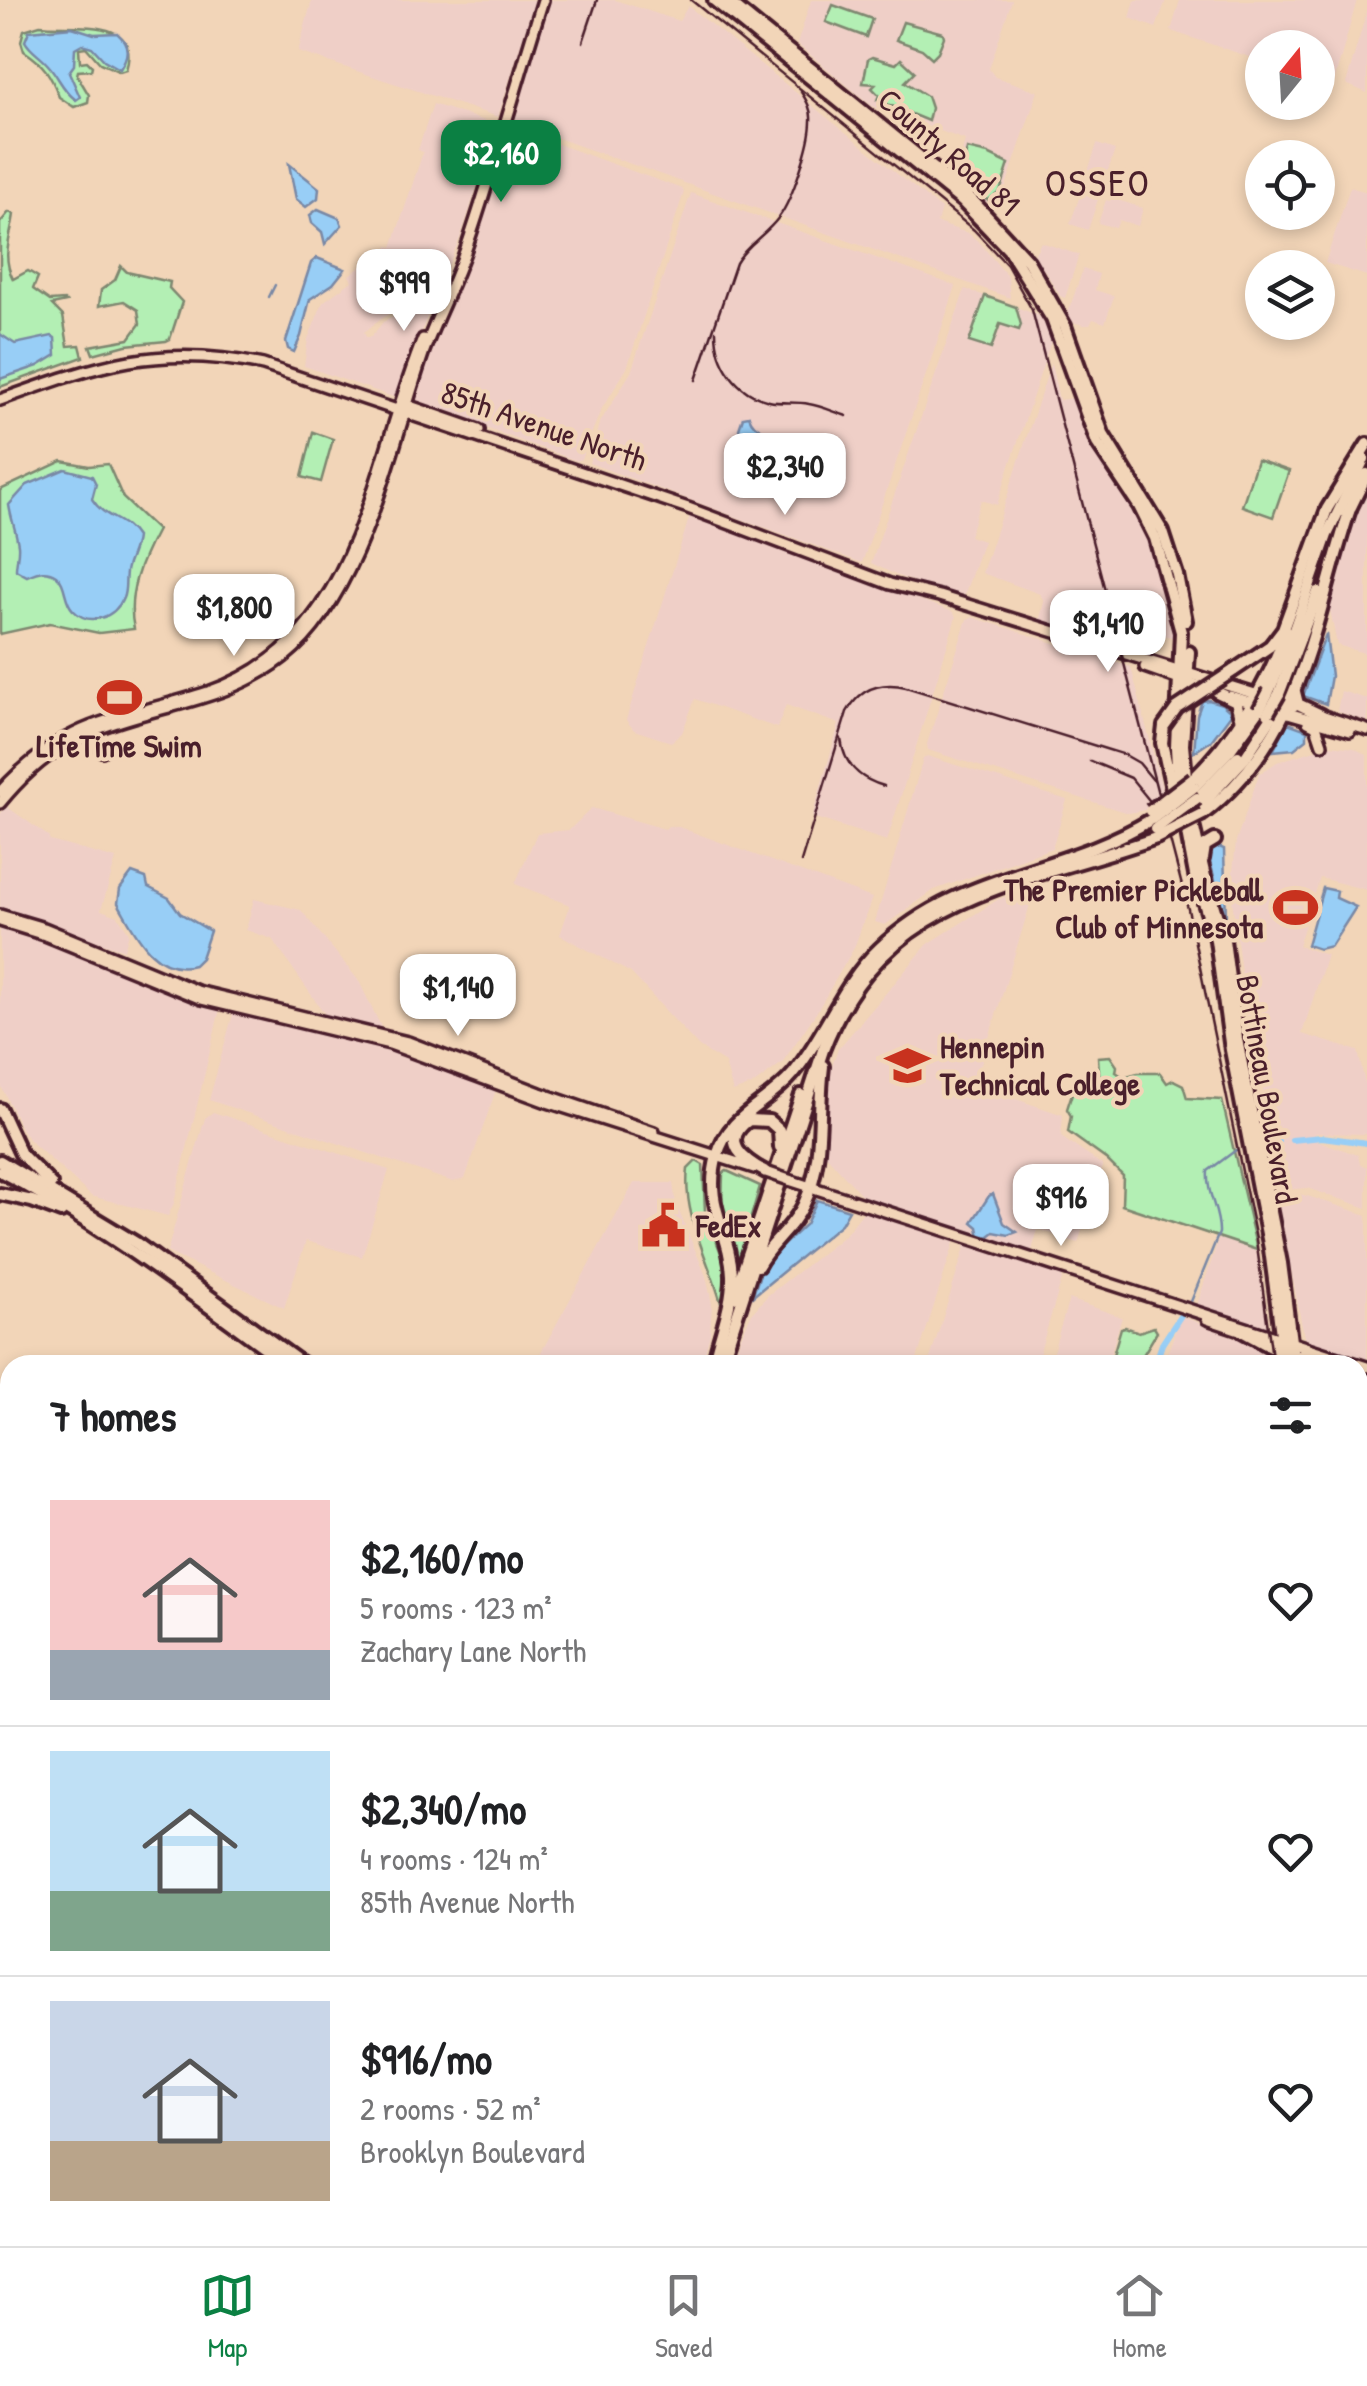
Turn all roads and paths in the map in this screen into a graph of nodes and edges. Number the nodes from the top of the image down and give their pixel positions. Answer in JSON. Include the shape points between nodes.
{"nodes":[{"id":1,"x":543,"y":0,"type":"edge"},
{"id":2,"x":714,"y":0,"type":"edge"},
{"id":3,"x":726,"y":0,"type":"edge"},
{"id":4,"x":516,"y":89,"type":"junction"},
{"id":5,"x":1025,"y":267,"type":"junction"},
{"id":6,"x":1054,"y":303,"type":"junction"},
{"id":7,"x":1057,"y":318,"type":"junction"},
{"id":8,"x":426,"y":330,"type":"junction"},
{"id":9,"x":1058,"y":331,"type":"junction"},
{"id":10,"x":1064,"y":350,"type":"junction"},
{"id":11,"x":424,"y":352,"type":"junction"},
{"id":12,"x":1050,"y":353,"type":"dead end"},
{"id":13,"x":1079,"y":366,"type":"junction"},
{"id":14,"x":0,"y":396,"type":"edge"},
{"id":15,"x":402,"y":407,"type":"junction"},
{"id":16,"x":1094,"y":416,"type":"junction"},
{"id":17,"x":1367,"y":444,"type":"edge"},
{"id":18,"x":1367,"y":454,"type":"edge"},
{"id":19,"x":1367,"y":474,"type":"edge"},
{"id":20,"x":1350,"y":509,"type":"junction"},
{"id":21,"x":358,"y":540,"type":"junction"},
{"id":22,"x":1314,"y":540,"type":"junction"},
{"id":23,"x":1164,"y":548,"type":"junction"},
{"id":24,"x":1171,"y":588,"type":"joint"},
{"id":25,"x":1174,"y":602,"type":"junction"},
{"id":26,"x":1184,"y":676,"type":"junction"},
{"id":27,"x":1217,"y":692,"type":"junction"},
{"id":28,"x":1273,"y":702,"type":"junction"},
{"id":29,"x":1297,"y":717,"type":"junction"},
{"id":30,"x":1240,"y":720,"type":"junction"},
{"id":31,"x":1325,"y":720,"type":"junction"},
{"id":32,"x":100,"y":728,"type":"junction"},
{"id":33,"x":1367,"y":733,"type":"edge"},
{"id":34,"x":66,"y":744,"type":"junction"},
{"id":35,"x":1194,"y":788,"type":"junction"},
{"id":36,"x":0,"y":792,"type":"edge"},
{"id":37,"x":0,"y":803,"type":"edge"},
{"id":38,"x":1153,"y":825,"type":"junction"},
{"id":39,"x":1196,"y":836,"type":"junction"},
{"id":40,"x":1215,"y":840,"type":"dead end"},
{"id":41,"x":1086,"y":857,"type":"junction"},
{"id":42,"x":1202,"y":865,"type":"junction"},
{"id":43,"x":1202,"y":896,"type":"junction"},
{"id":44,"x":34,"y":914,"type":"dead end"},
{"id":45,"x":0,"y":916,"type":"edge"},
{"id":46,"x":60,"y":934,"type":"junction"},
{"id":47,"x":845,"y":1005,"type":"junction"},
{"id":48,"x":826,"y":1023,"type":"junction"},
{"id":49,"x":0,"y":1109,"type":"edge"},
{"id":50,"x":717,"y":1156,"type":"junction"},
{"id":51,"x":0,"y":1161,"type":"edge"},
{"id":52,"x":0,"y":1170,"type":"edge"},
{"id":53,"x":766,"y":1172,"type":"junction"},
{"id":54,"x":810,"y":1187,"type":"junction"},
{"id":55,"x":1,"y":1195,"type":"edge"},
{"id":56,"x":765,"y":1200,"type":"junction"},
{"id":57,"x":100,"y":1220,"type":"junction"},
{"id":58,"x":85,"y":1221,"type":"junction"},
{"id":59,"x":1148,"y":1297,"type":"junction"},
{"id":60,"x":734,"y":1322,"type":"junction"},
{"id":61,"x":1242,"y":1331,"type":"joint"},
{"id":62,"x":1285,"y":1345,"type":"edge"},
{"id":63,"x":1310,"y":1354,"type":"junction"},
{"id":64,"x":275,"y":1355,"type":"edge"},
{"id":65,"x":290,"y":1355,"type":"edge"},
{"id":66,"x":717,"y":1355,"type":"edge"},
{"id":67,"x":718,"y":1355,"type":"edge"},
{"id":68,"x":719,"y":1355,"type":"edge"},
{"id":69,"x":1300,"y":1355,"type":"edge"},
{"id":70,"x":1313,"y":1355,"type":"edge"},
{"id":71,"x":1319,"y":1355,"type":"edge"}],
"edges":[{"from":1,"to":4,"type":"main road"},
{"from":2,"to":5,"type":"highway","name":"County Road 81","via":[[968,206]]},
{"from":3,"to":5,"type":"highway","name":"County Road 81","via":[[970,198]]},
{"from":4,"to":8,"type":"main road"},
{"from":4,"to":11,"type":"main road","via":[[466,250]]},
{"from":5,"to":6,"type":"highway","name":"County Road 81"},
{"from":5,"to":7,"type":"highway"},
{"from":6,"to":7,"type":"highway","name":"County Road 81"},
{"from":6,"to":7,"type":"highway","via":[[1035,312]]},
{"from":7,"to":9,"type":"highway","name":"County Road 81"},
{"from":7,"to":13,"type":"highway","name":"County Road 81"},
{"from":8,"to":11,"type":"main road"},
{"from":8,"to":15,"type":"main road"},
{"from":9,"to":10,"type":"highway","name":"County Road 81"},
{"from":9,"to":13,"type":"highway"},
{"from":10,"to":12,"type":"highway"},
{"from":10,"to":16,"type":"highway","name":"County Road 81"},
{"from":11,"to":15,"type":"main road"},
{"from":13,"to":16,"type":"highway","name":"County Road 81"},
{"from":14,"to":15,"type":"main road","name":"85th Avenue North","via":[[107,364],[198,355],[263,366]]},
{"from":15,"to":21,"type":"main road"},
{"from":15,"to":26,"type":"main road","name":"85th Avenue North","via":[[966,611]]},
{"from":16,"to":23,"type":"highway","name":"County Road 81"},
{"from":17,"to":22,"type":"highway"},
{"from":18,"to":28,"type":"highway","via":[[1327,535]]},
{"from":19,"to":20,"type":"highway"},
{"from":20,"to":28,"type":"highway"},
{"from":20,"to":28,"type":"highway","via":[[1310,655]]},
{"from":21,"to":32,"type":"main road","via":[[328,611],[272,666],[214,696]]},
{"from":21,"to":36,"type":"main road","via":[[322,607],[271,659],[217,688],[74,732]]},
{"from":22,"to":28,"type":"highway"},
{"from":22,"to":43,"type":"highway","bridge":true,"via":[[1284,630],[1177,708],[1164,726],[1162,748]]},
{"from":23,"to":24,"type":"highway","name":"County Road 81"},
{"from":23,"to":25,"type":"highway","name":"County Road 81"},
{"from":24,"to":25,"type":"highway","name":"Bottineau Boulevard"},
{"from":25,"to":26,"type":"highway","name":"Bottineau Boulevard"},
{"from":26,"to":27,"type":"main road","name":"85th Avenue North"},
{"from":26,"to":28,"type":"main road","name":"85th Avenue North"},
{"from":26,"to":39,"type":"highway","name":"Bottineau Boulevard","via":[[1184,766]]},
{"from":26,"to":43,"type":"highway","name":"Bottineau Boulevard","via":[[1178,784]]},
{"from":27,"to":28,"type":"main road","name":"85th Avenue North"},
{"from":27,"to":30,"type":"highway","via":[[1238,703]]},
{"from":28,"to":29,"type":"main road","name":"85th Avenue North"},
{"from":28,"to":30,"type":"highway"},
{"from":28,"to":31,"type":"highway","via":[[1298,704]]},
{"from":28,"to":35,"type":"highway"},
{"from":28,"to":38,"type":"highway","bridge":true,"via":[[1238,784],[1203,814]]},
{"from":28,"to":39,"type":"highway","via":[[1245,758],[1203,805]]},
{"from":29,"to":31,"type":"main road","name":"85th Avenue North"},
{"from":29,"to":31,"type":"main road","via":[[1314,724],[1320,740]]},
{"from":30,"to":35,"type":"highway"},
{"from":31,"to":33,"type":"main road","name":"85th Avenue North"},
{"from":32,"to":34,"type":"main road"},
{"from":32,"to":34,"type":"main road","via":[[102,751],[91,735]]},
{"from":34,"to":37,"type":"main road"},
{"from":35,"to":38,"type":"highway","bridge":true},
{"from":35,"to":38,"type":"highway","bridge":true},
{"from":38,"to":41,"type":"highway"},
{"from":38,"to":41,"type":"highway"},
{"from":39,"to":42,"type":"highway","name":"Bottineau Boulevard"},
{"from":40,"to":42,"type":"highway","via":[[1204,846]]},
{"from":41,"to":47,"type":"highway","via":[[940,911],[892,946]]},
{"from":41,"to":48,"type":"highway","via":[[986,883],[931,908],[877,950]]},
{"from":42,"to":62,"type":"highway","name":"Bottineau Boulevard","via":[[1224,940],[1279,1251]]},
{"from":43,"to":62,"type":"highway","name":"Bottineau Boulevard","via":[[1216,940]]},
{"from":44,"to":46,"type":"main road","via":[[34,921]]},
{"from":45,"to":46,"type":"main road"},
{"from":45,"to":50,"type":"main road","via":[[202,999],[390,1044]]},
{"from":46,"to":50,"type":"main road","via":[[197,991],[408,1042]]},
{"from":47,"to":54,"type":"highway","via":[[823,1064]]},
{"from":47,"to":60,"type":"highway","via":[[823,1050]]},
{"from":48,"to":50,"type":"highway","via":[[791,1076],[735,1122]]},
{"from":48,"to":56,"type":"highway"},
{"from":49,"to":57,"type":"highway","via":[[29,1164]]},
{"from":50,"to":53,"type":"main road"},
{"from":50,"to":66,"type":"highway","via":[[711,1191],[732,1283]]},
{"from":51,"to":57,"type":"highway"},
{"from":52,"to":58,"type":"highway"},
{"from":53,"to":54,"type":"main road","bridge":true},
{"from":53,"to":56,"type":"highway","via":[[737,1150],[738,1130],[753,1119],[772,1122],[781,1140]]},
{"from":54,"to":59,"type":"main road"},
{"from":54,"to":60,"type":"highway","via":[[798,1214],[761,1260]]},
{"from":55,"to":58,"type":"highway"},
{"from":56,"to":67,"type":"highway"},
{"from":57,"to":65,"type":"highway"},
{"from":58,"to":64,"type":"highway"},
{"from":59,"to":61,"type":"main road"},
{"from":59,"to":62,"type":"main road"},
{"from":60,"to":68,"type":"highway"},
{"from":61,"to":62,"type":"highway"},
{"from":62,"to":63,"type":"main road"},
{"from":62,"to":71,"type":"main road"},
{"from":63,"to":69,"type":"highway"},
{"from":63,"to":70,"type":"main road"}]}
